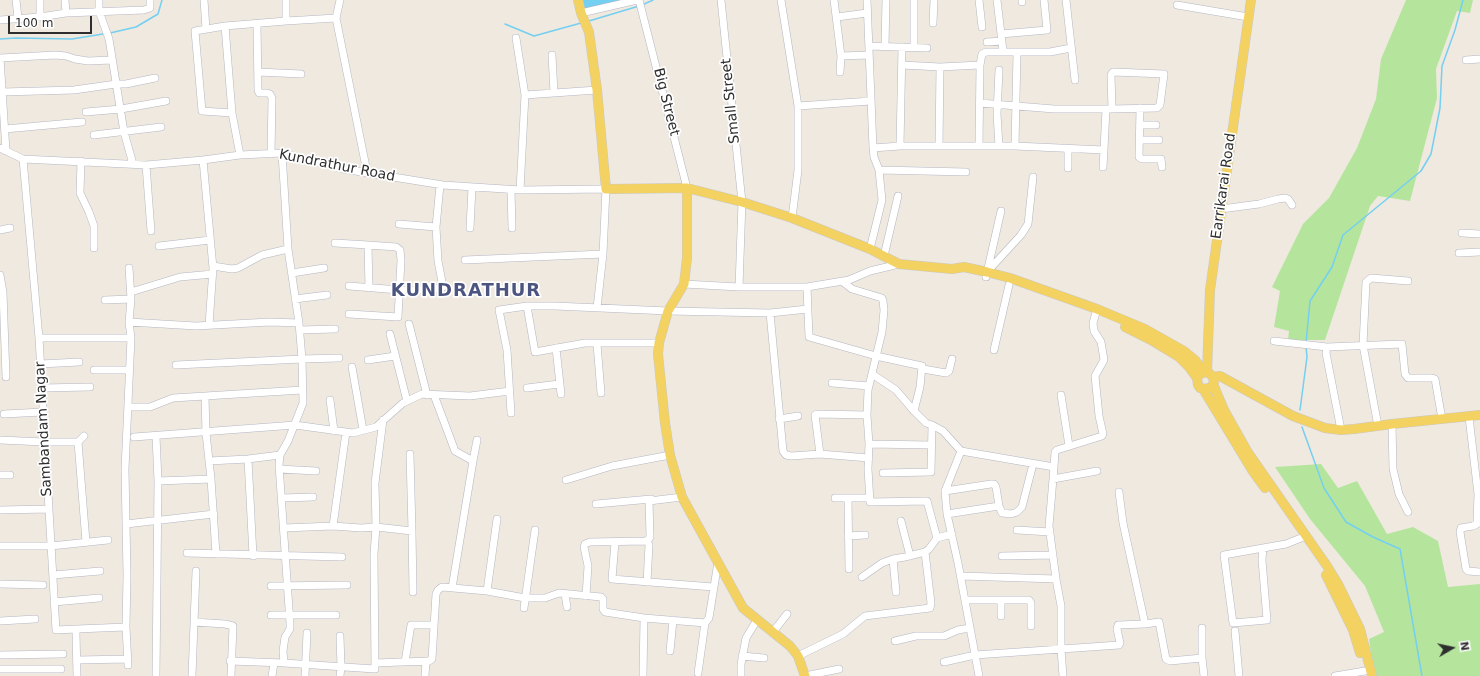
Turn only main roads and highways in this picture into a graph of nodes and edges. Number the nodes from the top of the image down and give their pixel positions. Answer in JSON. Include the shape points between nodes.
{"nodes":[{"id":1,"x":578,"y":0,"type":"edge"},
{"id":2,"x":1250,"y":0,"type":"edge"},
{"id":3,"x":688,"y":188,"type":"junction"},
{"id":4,"x":987,"y":274,"type":"junction"},
{"id":5,"x":1097,"y":312,"type":"junction"},
{"id":6,"x":1207,"y":377,"type":"junction"},
{"id":7,"x":1480,"y":415,"type":"edge"},
{"id":8,"x":1304,"y":537,"type":"junction"},
{"id":9,"x":1368,"y":674,"type":"edge"},
{"id":10,"x":805,"y":676,"type":"edge"}],
"edges":[{"from":1,"to":3,"type":"main road","via":[[589,32],[606,189]]},
{"from":2,"to":6,"type":"main road","name":"Earrikarai Road","via":[[1210,290]]},
{"from":3,"to":4,"type":"main road","via":[[792,218],[870,249],[899,264],[952,269],[964,267]]},
{"from":3,"to":10,"type":"main road","via":[[684,284],[668,311],[658,354],[670,455],[682,497],[743,608],[790,646],[798,656]]},
{"from":4,"to":5,"type":"main road"},
{"from":4,"to":5,"type":"main road","via":[[1009,284]]},
{"from":5,"to":6,"type":"main road","via":[[1145,329],[1184,350]]},
{"from":6,"to":7,"type":"main road","via":[[1220,376],[1293,416],[1325,428],[1341,430]]},
{"from":6,"to":8,"type":"main road","via":[[1247,451]]},
{"from":6,"to":8,"type":"main road","via":[[1210,388],[1203,389],[1252,470]]},
{"from":8,"to":9,"type":"main road","via":[[1353,630]]}]}
